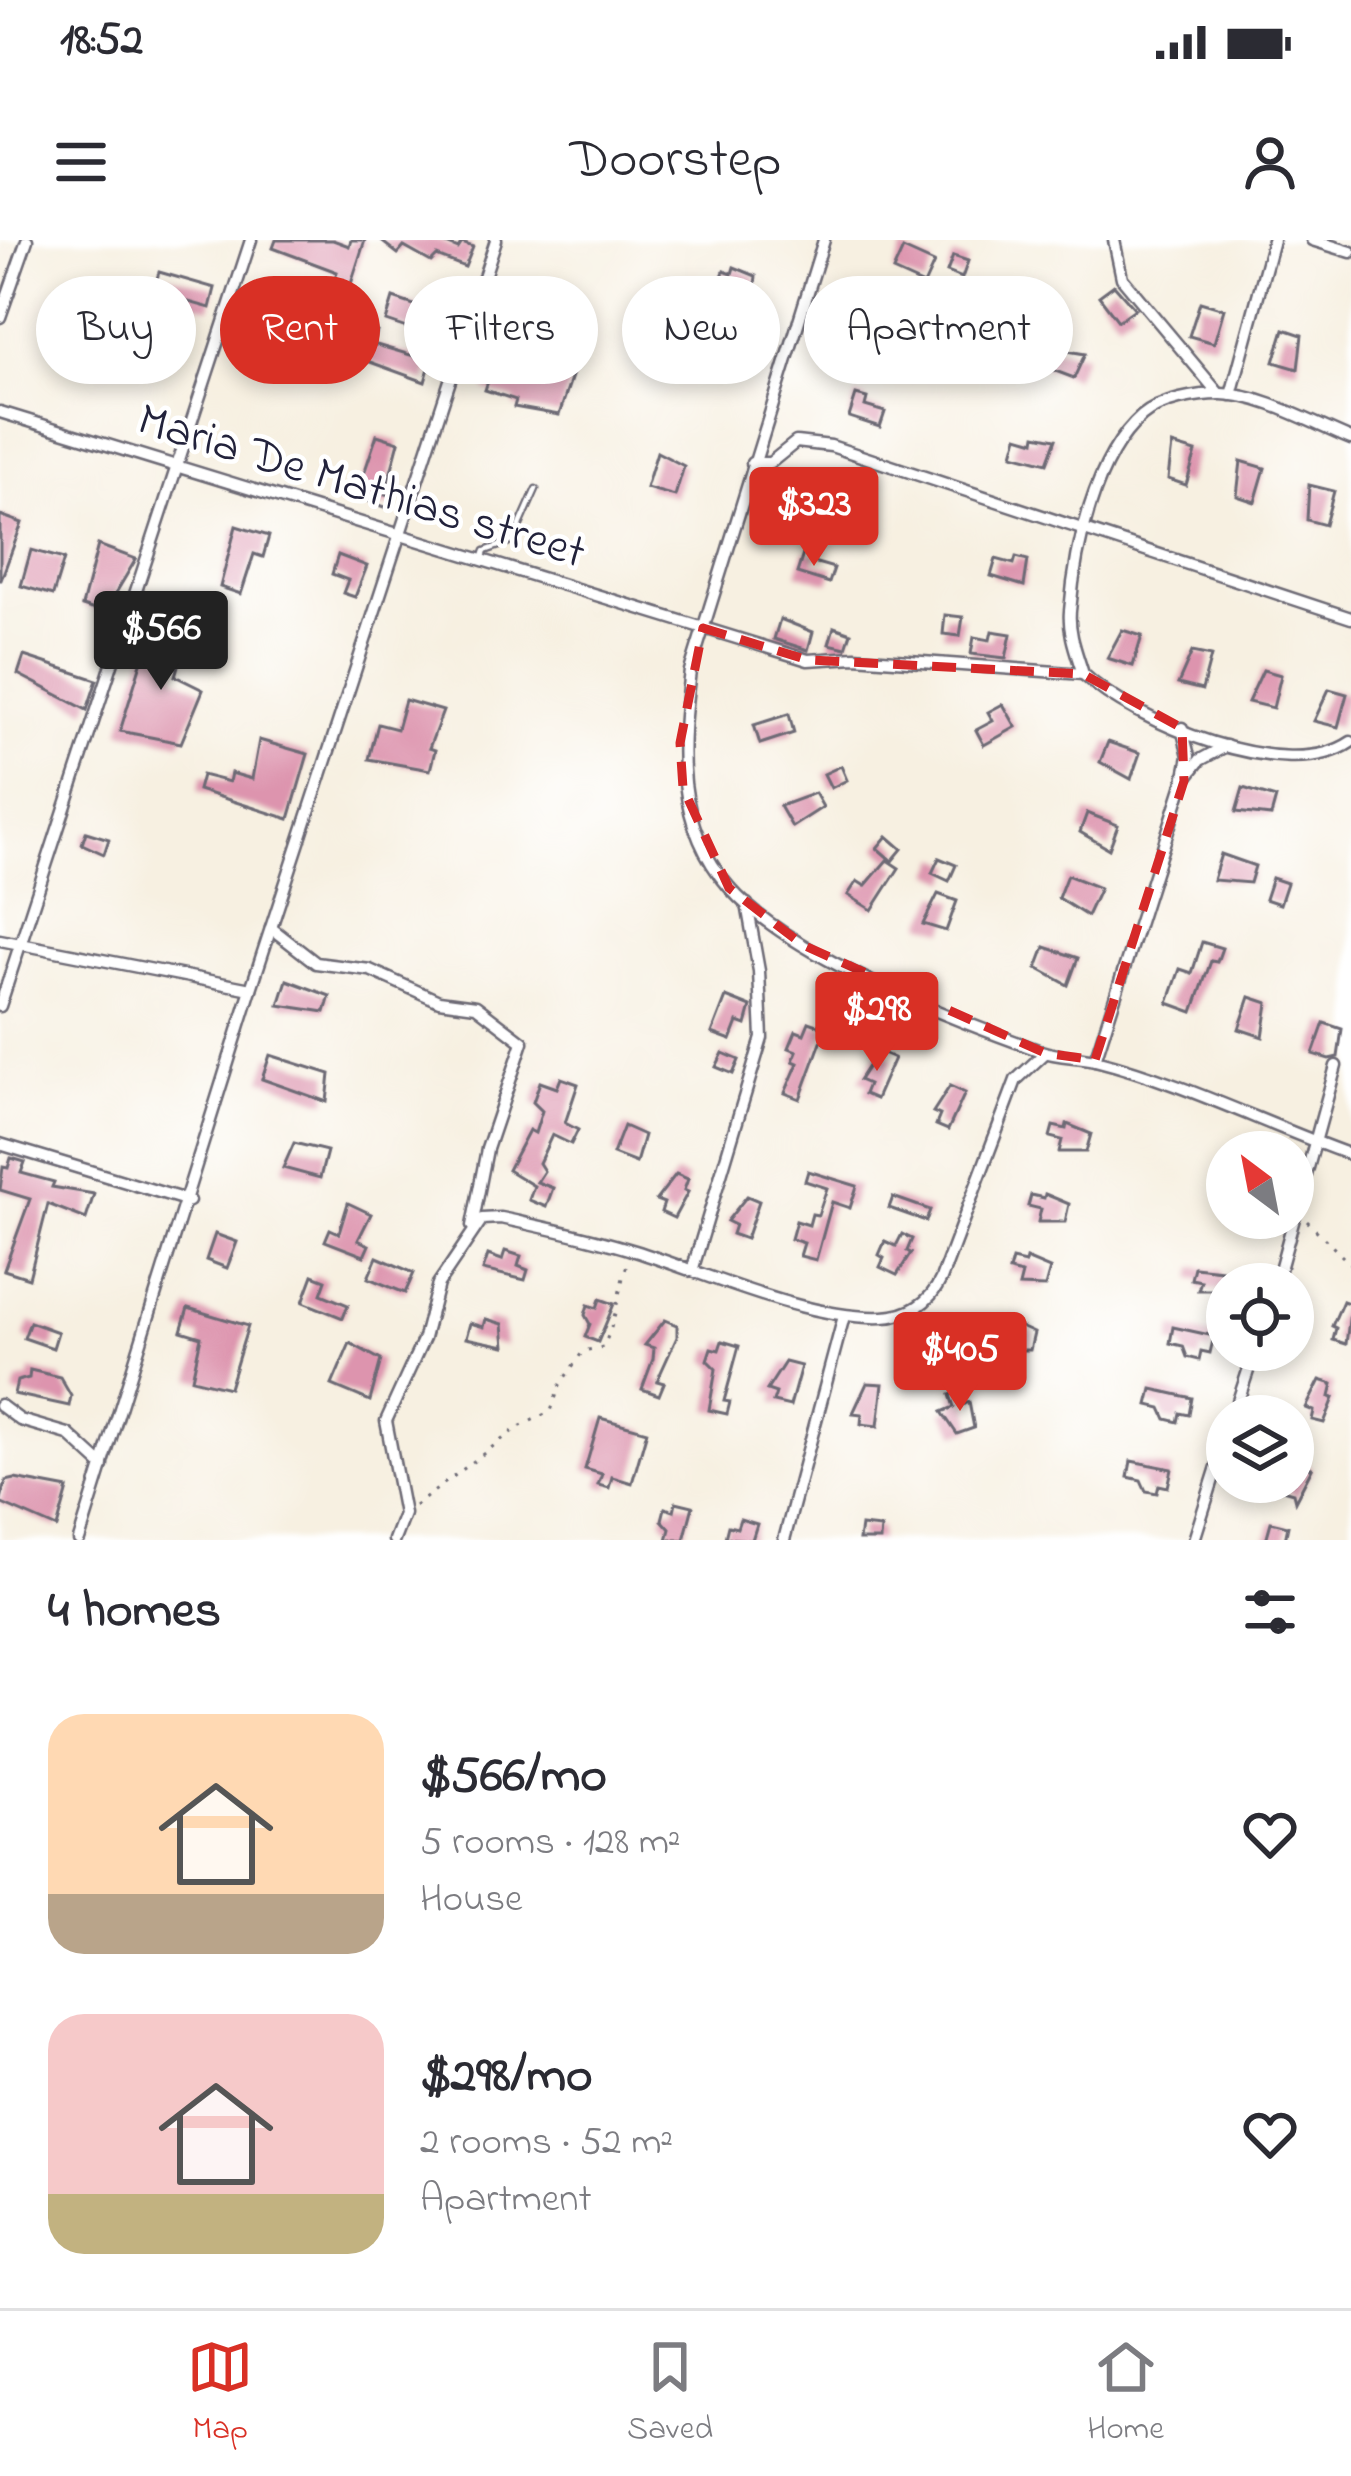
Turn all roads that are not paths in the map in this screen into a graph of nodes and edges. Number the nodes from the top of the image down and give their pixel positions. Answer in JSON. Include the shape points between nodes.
{"nodes":[{"id":1,"x":27,"y":240,"type":"edge"},
{"id":2,"x":251,"y":240,"type":"edge"},
{"id":3,"x":496,"y":240,"type":"edge"},
{"id":4,"x":824,"y":240,"type":"edge"},
{"id":5,"x":1114,"y":240,"type":"edge"},
{"id":6,"x":1273,"y":240,"type":"edge"},
{"id":7,"x":1312,"y":240,"type":"edge"},
{"id":8,"x":1351,"y":252,"type":"edge"},
{"id":9,"x":0,"y":317,"type":"edge"},
{"id":10,"x":1225,"y":395,"type":"junction"},
{"id":11,"x":0,"y":412,"type":"edge"},
{"id":12,"x":1350,"y":436,"type":"edge"},
{"id":13,"x":752,"y":463,"type":"junction"},
{"id":14,"x":177,"y":468,"type":"junction"},
{"id":15,"x":536,"y":489,"type":"dead end"},
{"id":16,"x":1084,"y":532,"type":"junction"},
{"id":17,"x":397,"y":536,"type":"junction"},
{"id":18,"x":481,"y":562,"type":"junction"},
{"id":19,"x":1351,"y":618,"type":"edge"},
{"id":20,"x":703,"y":628,"type":"junction"},
{"id":21,"x":1083,"y":674,"type":"junction"},
{"id":22,"x":1182,"y":728,"type":"junction"},
{"id":23,"x":1351,"y":742,"type":"edge"},
{"id":24,"x":1229,"y":745,"type":"junction"},
{"id":25,"x":1184,"y":781,"type":"junction"},
{"id":26,"x":747,"y":904,"type":"junction"},
{"id":27,"x":272,"y":928,"type":"junction"},
{"id":28,"x":0,"y":940,"type":"edge"},
{"id":29,"x":21,"y":945,"type":"junction"},
{"id":30,"x":251,"y":989,"type":"junction"},
{"id":31,"x":0,"y":1006,"type":"edge"},
{"id":32,"x":1045,"y":1053,"type":"junction"},
{"id":33,"x":1095,"y":1060,"type":"junction"},
{"id":34,"x":1336,"y":1066,"type":"dead end"},
{"id":35,"x":1315,"y":1142,"type":"junction"},
{"id":36,"x":0,"y":1144,"type":"edge"},
{"id":37,"x":1314,"y":1146,"type":"edge"},
{"id":38,"x":1351,"y":1155,"type":"edge"},
{"id":39,"x":189,"y":1202,"type":"junction"},
{"id":40,"x":472,"y":1228,"type":"junction"},
{"id":41,"x":692,"y":1271,"type":"junction"},
{"id":42,"x":844,"y":1316,"type":"junction"},
{"id":43,"x":0,"y":1405,"type":"edge"},
{"id":44,"x":103,"y":1466,"type":"junction"},
{"id":45,"x":1206,"y":1502,"type":"edge"},
{"id":46,"x":79,"y":1540,"type":"edge"},
{"id":47,"x":394,"y":1540,"type":"edge"},
{"id":48,"x":784,"y":1540,"type":"edge"},
{"id":49,"x":1194,"y":1540,"type":"edge"}],
"edges":[{"from":1,"to":9,"type":"street"},
{"from":2,"to":14,"type":"street"},
{"from":3,"to":17,"type":"street"},
{"from":4,"to":13,"type":"street"},
{"from":5,"to":10,"type":"street","via":[[1122,278]]},
{"from":6,"to":10,"type":"street"},
{"from":7,"to":8,"type":"street"},
{"from":10,"to":12,"type":"street"},
{"from":10,"to":16,"type":"street","via":[[1166,404],[1140,417],[1108,464]]},
{"from":11,"to":14,"type":"street","name":"Maria De Mathias street"},
{"from":13,"to":16,"type":"street","via":[[770,463],[796,442],[831,446]]},
{"from":13,"to":20,"type":"street"},
{"from":14,"to":17,"type":"street","name":"Maria De Mathias street"},
{"from":14,"to":29,"type":"street"},
{"from":15,"to":18,"type":"lane","via":[[513,541],[485,550]]},
{"from":16,"to":19,"type":"street"},
{"from":16,"to":21,"type":"street","via":[[1070,611]]},
{"from":17,"to":18,"type":"street","name":"Maria De Mathias street"},
{"from":17,"to":27,"type":"street"},
{"from":18,"to":20,"type":"street","name":"Maria De Mathias street"},
{"from":20,"to":21,"type":"street","name":"Maria De Mathias street","via":[[808,660]]},
{"from":20,"to":26,"type":"street","via":[[680,743],[683,788],[718,871]]},
{"from":21,"to":22,"type":"street","via":[[1120,702]]},
{"from":22,"to":24,"type":"street"},
{"from":22,"to":25,"type":"street"},
{"from":23,"to":24,"type":"street","via":[[1317,758],[1280,760]]},
{"from":24,"to":25,"type":"street","via":[[1200,760]]},
{"from":25,"to":33,"type":"street"},
{"from":26,"to":32,"type":"street","via":[[850,971]]},
{"from":26,"to":41,"type":"street","via":[[762,1039]]},
{"from":27,"to":30,"type":"street"},
{"from":27,"to":40,"type":"street","via":[[303,957],[476,1006],[523,1042],[487,1149]]},
{"from":28,"to":29,"type":"street"},
{"from":29,"to":30,"type":"street"},
{"from":29,"to":31,"type":"street"},
{"from":30,"to":39,"type":"street"},
{"from":32,"to":33,"type":"street"},
{"from":32,"to":42,"type":"street","via":[[1016,1080],[935,1292],[911,1311]]},
{"from":33,"to":35,"type":"street"},
{"from":34,"to":35,"type":"street"},
{"from":35,"to":37,"type":"street"},
{"from":35,"to":38,"type":"street"},
{"from":36,"to":39,"type":"street"},
{"from":39,"to":44,"type":"street"},
{"from":40,"to":41,"type":"street","via":[[501,1218]]},
{"from":40,"to":47,"type":"street","via":[[438,1284],[424,1338],[386,1421],[404,1514]]},
{"from":41,"to":42,"type":"street"},
{"from":42,"to":48,"type":"street"},
{"from":43,"to":44,"type":"street","via":[[68,1434]]},
{"from":44,"to":46,"type":"street"},
{"from":45,"to":49,"type":"street"}]}
